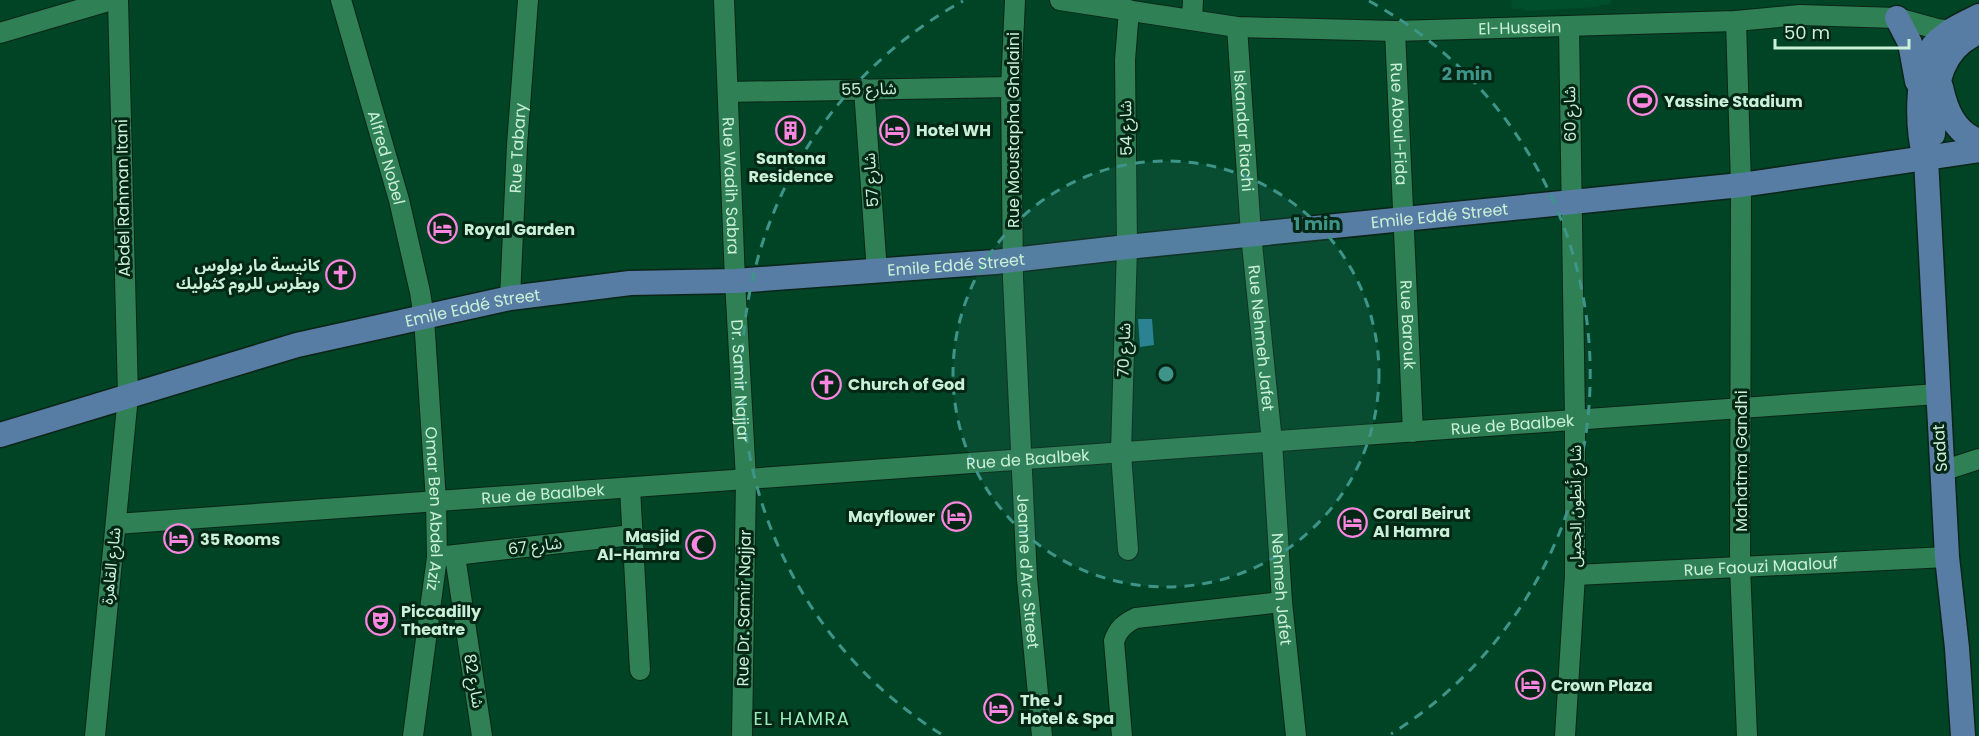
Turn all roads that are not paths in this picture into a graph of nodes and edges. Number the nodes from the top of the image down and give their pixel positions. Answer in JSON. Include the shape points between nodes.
{"nodes":[{"id":1,"x":112,"y":0,"type":"edge"},
{"id":2,"x":118,"y":0,"type":"edge"},
{"id":3,"x":341,"y":0,"type":"edge"},
{"id":4,"x":528,"y":0,"type":"edge"},
{"id":5,"x":724,"y":0,"type":"edge"},
{"id":6,"x":1015,"y":0,"type":"edge"},
{"id":7,"x":1060,"y":0,"type":"edge"},
{"id":8,"x":1193,"y":0,"type":"edge"},
{"id":9,"x":1799,"y":8,"type":"edge"},
{"id":10,"x":1129,"y":10,"type":"junction"},
{"id":11,"x":1897,"y":18,"type":"junction"},
{"id":12,"x":1192,"y":20,"type":"junction"},
{"id":13,"x":1736,"y":21,"type":"junction"},
{"id":14,"x":1569,"y":26,"type":"junction"},
{"id":15,"x":1237,"y":27,"type":"junction"},
{"id":16,"x":1978,"y":29,"type":"edge"},
{"id":17,"x":1950,"y":30,"type":"junction"},
{"id":18,"x":1395,"y":31,"type":"junction"},
{"id":19,"x":0,"y":33,"type":"edge"},
{"id":20,"x":1939,"y":80,"type":"junction"},
{"id":21,"x":1011,"y":87,"type":"junction"},
{"id":22,"x":864,"y":89,"type":"junction"},
{"id":23,"x":728,"y":92,"type":"junction"},
{"id":24,"x":1918,"y":100,"type":"junction"},
{"id":25,"x":1979,"y":141,"type":"edge"},
{"id":26,"x":1979,"y":150,"type":"edge"},
{"id":27,"x":1926,"y":159,"type":"junction"},
{"id":28,"x":1741,"y":185,"type":"junction"},
{"id":29,"x":1572,"y":203,"type":"junction"},
{"id":30,"x":1405,"y":218,"type":"junction"},
{"id":31,"x":1251,"y":234,"type":"junction"},
{"id":32,"x":1127,"y":247,"type":"junction"},
{"id":33,"x":1012,"y":260,"type":"junction"},
{"id":34,"x":877,"y":272,"type":"junction"},
{"id":35,"x":735,"y":281,"type":"junction"},
{"id":36,"x":510,"y":298,"type":"junction"},
{"id":37,"x":423,"y":318,"type":"junction"},
{"id":38,"x":1937,"y":394,"type":"junction"},
{"id":39,"x":128,"y":396,"type":"junction"},
{"id":40,"x":1741,"y":407,"type":"junction"},
{"id":41,"x":1575,"y":420,"type":"junction"},
{"id":42,"x":1413,"y":432,"type":"junction"},
{"id":43,"x":0,"y":435,"type":"edge"},
{"id":44,"x":1272,"y":442,"type":"junction"},
{"id":45,"x":1121,"y":453,"type":"junction"},
{"id":46,"x":1979,"y":459,"type":"edge"},
{"id":47,"x":1021,"y":461,"type":"junction"},
{"id":48,"x":1942,"y":471,"type":"junction"},
{"id":49,"x":746,"y":479,"type":"junction"},
{"id":50,"x":630,"y":488,"type":"junction"},
{"id":51,"x":436,"y":501,"type":"junction"},
{"id":52,"x":116,"y":524,"type":"junction"},
{"id":53,"x":632,"y":535,"type":"junction"},
{"id":54,"x":1128,"y":550,"type":"dead end"},
{"id":55,"x":446,"y":556,"type":"junction"},
{"id":56,"x":1947,"y":557,"type":"junction"},
{"id":57,"x":1740,"y":567,"type":"junction"},
{"id":58,"x":1575,"y":575,"type":"junction"},
{"id":59,"x":1282,"y":602,"type":"junction"},
{"id":60,"x":640,"y":670,"type":"dead end"},
{"id":61,"x":94,"y":736,"type":"edge"},
{"id":62,"x":413,"y":736,"type":"edge"},
{"id":63,"x":482,"y":736,"type":"edge"},
{"id":64,"x":742,"y":736,"type":"edge"},
{"id":65,"x":1042,"y":736,"type":"edge"},
{"id":66,"x":1122,"y":736,"type":"edge"},
{"id":67,"x":1296,"y":736,"type":"edge"},
{"id":68,"x":1565,"y":736,"type":"edge"},
{"id":69,"x":1747,"y":736,"type":"edge"},
{"id":70,"x":1963,"y":736,"type":"edge"}],
"edges":[{"from":1,"to":19,"type":"street"},
{"from":2,"to":39,"type":"street","name":"Abdel Rahman Itani"},
{"from":3,"to":37,"type":"street","name":"Alfred Nobel","via":[[399,200]]},
{"from":4,"to":36,"type":"street","name":"Rue Tabary"},
{"from":5,"to":23,"type":"street","name":"Rue Wadih Sabra"},
{"from":6,"to":21,"type":"street","name":"Rue Moustapha Ghalaini"},
{"from":7,"to":10,"type":"street","name":"El-Hussein"},
{"from":8,"to":12,"type":"street"},
{"from":9,"to":11,"type":"street","name":"El-Hussein"},
{"from":9,"to":13,"type":"street","name":"El-Hussein"},
{"from":10,"to":12,"type":"street","name":"El-Hussein"},
{"from":10,"to":32,"type":"street","name":"شارع 54","via":[[1125,60]]},
{"from":11,"to":17,"type":"street","name":"El-Hussein"},
{"from":11,"to":24,"type":"main road","via":[[1914,56]]},
{"from":12,"to":15,"type":"street","name":"El-Hussein"},
{"from":13,"to":14,"type":"street","name":"El-Hussein"},
{"from":13,"to":28,"type":"street","name":"Mahatma Gandhi"},
{"from":14,"to":18,"type":"street","name":"El-Hussein"},
{"from":14,"to":29,"type":"street","name":"شارع 60"},
{"from":15,"to":18,"type":"street","name":"El-Hussein"},
{"from":15,"to":31,"type":"street","name":"Iskandar Riachi"},
{"from":16,"to":17,"type":"main road"},
{"from":16,"to":20,"type":"main road","via":[[1949,54]]},
{"from":17,"to":24,"type":"main road","via":[[1931,48]]},
{"from":18,"to":30,"type":"street","name":"Rue Aboul-Fida"},
{"from":20,"to":25,"type":"main road","via":[[1953,121]]},
{"from":20,"to":27,"type":"main road"},
{"from":21,"to":22,"type":"street","name":"شارع 55"},
{"from":21,"to":33,"type":"street","name":"Rue Moustapha Ghalaini"},
{"from":22,"to":23,"type":"street","name":"شارع 55"},
{"from":22,"to":34,"type":"street","name":"شارع 57"},
{"from":23,"to":35,"type":"street","name":"Rue Wadih Sabra"},
{"from":24,"to":27,"type":"main road","via":[[1921,149]]},
{"from":26,"to":27,"type":"main road","name":"Emile Eddé Street"},
{"from":27,"to":28,"type":"main road","name":"Emile Eddé Street"},
{"from":27,"to":38,"type":"main road","name":"Sadat"},
{"from":28,"to":29,"type":"main road","name":"Emile Eddé Street"},
{"from":28,"to":40,"type":"street","name":"Mahatma Gandhi"},
{"from":29,"to":30,"type":"main road","name":"Emile Eddé Street"},
{"from":29,"to":41,"type":"street","name":"شارع أنطون الجميل"},
{"from":30,"to":31,"type":"main road","name":"Emile Eddé Street"},
{"from":30,"to":42,"type":"street","name":"Rue Barouk"},
{"from":31,"to":32,"type":"main road","name":"Emile Eddé Street"},
{"from":31,"to":44,"type":"street","name":"Rue Nehmeh Jafet"},
{"from":32,"to":33,"type":"main road","name":"Emile Eddé Street"},
{"from":32,"to":45,"type":"street","name":"شارع 70"},
{"from":33,"to":34,"type":"main road","name":"Emile Eddé Street"},
{"from":33,"to":47,"type":"street","name":"Jeanne d'Arc Street"},
{"from":34,"to":35,"type":"main road","name":"Emile Eddé Street"},
{"from":35,"to":36,"type":"main road","name":"Emile Eddé Street","via":[[630,283]]},
{"from":35,"to":49,"type":"street","name":"Dr. Samir Najjar"},
{"from":36,"to":37,"type":"main road","name":"Emile Eddé Street"},
{"from":37,"to":39,"type":"main road","name":"Emile Eddé Street","via":[[297,345]]},
{"from":37,"to":51,"type":"street","name":"Omar Ben Abdel Aziz"},
{"from":38,"to":40,"type":"street","name":"Rue de Baalbek"},
{"from":38,"to":48,"type":"main road","name":"Sadat"},
{"from":39,"to":43,"type":"main road","name":"Emile Eddé Street"},
{"from":39,"to":52,"type":"street","name":"شارع القاهرة"},
{"from":40,"to":41,"type":"street","name":"Rue de Baalbek"},
{"from":40,"to":57,"type":"street","name":"Mahatma Gandhi"},
{"from":41,"to":42,"type":"street","name":"Rue de Baalbek"},
{"from":41,"to":58,"type":"street","name":"شارع أنطون الجميل"},
{"from":42,"to":44,"type":"street","name":"Rue de Baalbek"},
{"from":44,"to":45,"type":"street","name":"Rue de Baalbek"},
{"from":44,"to":59,"type":"street","name":"Nehmeh Jafet"},
{"from":45,"to":47,"type":"street","name":"Rue de Baalbek"},
{"from":45,"to":54,"type":"street","name":"شارع 70"},
{"from":46,"to":48,"type":"street"},
{"from":47,"to":49,"type":"street","name":"Rue de Baalbek"},
{"from":47,"to":65,"type":"street","name":"Jeanne d'Arc Street","via":[[1026,579]]},
{"from":48,"to":56,"type":"main road","name":"Sadat"},
{"from":49,"to":50,"type":"street","name":"Rue de Baalbek"},
{"from":49,"to":64,"type":"street","name":"Rue Dr. Samir Najjar"},
{"from":50,"to":51,"type":"street","name":"Rue de Baalbek"},
{"from":50,"to":53,"type":"street"},
{"from":51,"to":52,"type":"street","name":"Rue de Baalbek"},
{"from":51,"to":55,"type":"street","name":"Omar Ben Abdel Aziz"},
{"from":52,"to":61,"type":"street","name":"شارع القاهرة"},
{"from":53,"to":55,"type":"street","name":"شارع 67"},
{"from":53,"to":60,"type":"street"},
{"from":55,"to":62,"type":"street","name":"Omar Ben Abdel Aziz"},
{"from":55,"to":63,"type":"street","name":"شارع 82"},
{"from":56,"to":57,"type":"street","name":"Rue Faouzi Maalouf"},
{"from":56,"to":70,"type":"main road","name":"Sadat"},
{"from":57,"to":58,"type":"street","name":"Rue Faouzi Maalouf"},
{"from":57,"to":69,"type":"street","name":"Mahatma Gandhi"},
{"from":58,"to":68,"type":"street","name":"شارع أنطون الجميل"},
{"from":59,"to":66,"type":"street","via":[[1127,622],[1114,642]]},
{"from":59,"to":67,"type":"street","name":"Nehmeh Jafet"}]}
